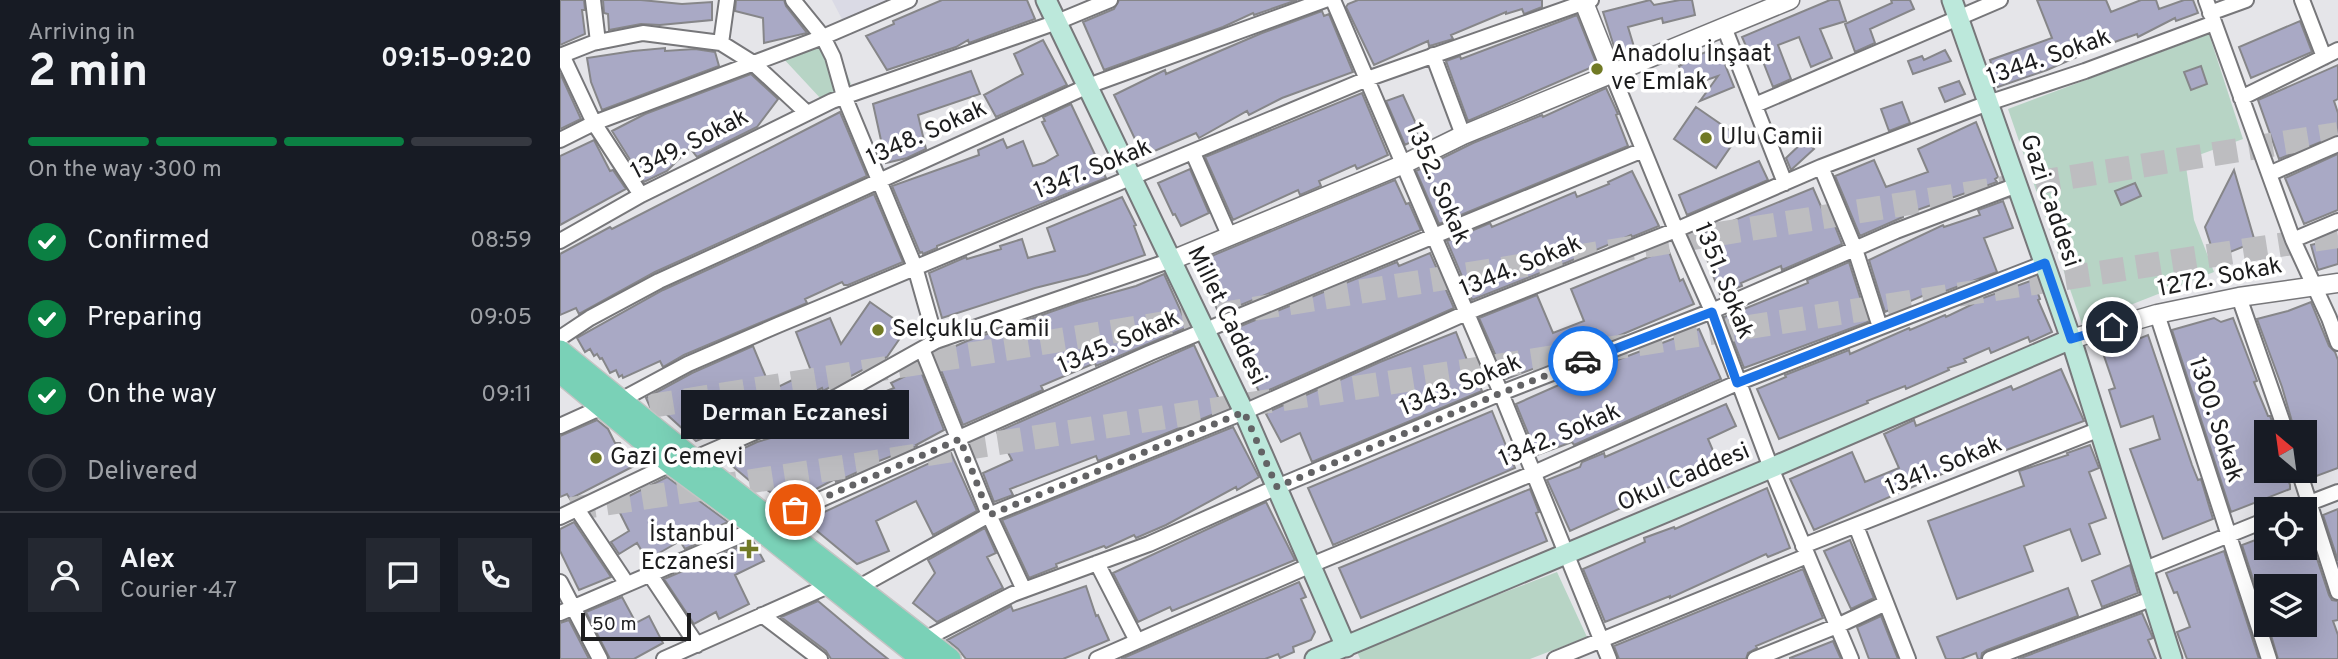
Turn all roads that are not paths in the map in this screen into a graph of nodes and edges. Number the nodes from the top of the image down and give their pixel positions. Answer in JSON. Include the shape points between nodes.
{"nodes":[{"id":1,"x":593,"y":0,"type":"edge"},
{"id":2,"x":727,"y":0,"type":"edge"},
{"id":3,"x":793,"y":0,"type":"edge"},
{"id":4,"x":909,"y":0,"type":"edge"},
{"id":5,"x":1046,"y":0,"type":"edge"},
{"id":6,"x":1110,"y":0,"type":"edge"},
{"id":7,"x":1325,"y":0,"type":"edge"},
{"id":8,"x":1333,"y":0,"type":"edge"},
{"id":9,"x":1790,"y":0,"type":"edge"},
{"id":10,"x":1952,"y":0,"type":"edge"},
{"id":11,"x":2000,"y":0,"type":"edge"},
{"id":12,"x":2246,"y":0,"type":"edge"},
{"id":13,"x":2302,"y":0,"type":"edge"},
{"id":14,"x":1586,"y":1,"type":"edge"},
{"id":15,"x":2210,"y":12,"type":"edge"},
{"id":16,"x":1959,"y":19,"type":"junction"},
{"id":17,"x":1057,"y":22,"type":"junction"},
{"id":18,"x":1724,"y":27,"type":"junction"},
{"id":19,"x":823,"y":37,"type":"junction"},
{"id":20,"x":598,"y":41,"type":"junction"},
{"id":21,"x":721,"y":43,"type":"junction"},
{"id":22,"x":2338,"y":50,"type":"edge"},
{"id":23,"x":1433,"y":55,"type":"junction"},
{"id":24,"x":561,"y":56,"type":"edge"},
{"id":25,"x":2324,"y":57,"type":"junction"},
{"id":26,"x":753,"y":63,"type":"junction"},
{"id":27,"x":1612,"y":74,"type":"junction"},
{"id":28,"x":1367,"y":79,"type":"junction"},
{"id":29,"x":1088,"y":86,"type":"junction"},
{"id":30,"x":844,"y":96,"type":"junction"},
{"id":31,"x":2241,"y":98,"type":"junction"},
{"id":32,"x":1988,"y":103,"type":"junction"},
{"id":33,"x":1755,"y":105,"type":"junction"},
{"id":34,"x":807,"y":113,"type":"junction"},
{"id":35,"x":594,"y":123,"type":"junction"},
{"id":36,"x":1463,"y":135,"type":"junction"},
{"id":37,"x":560,"y":140,"type":"edge"},
{"id":38,"x":2338,"y":144,"type":"edge"},
{"id":39,"x":1643,"y":150,"type":"junction"},
{"id":40,"x":1193,"y":153,"type":"junction"},
{"id":41,"x":1404,"y":164,"type":"junction"},
{"id":42,"x":1821,"y":167,"type":"junction"},
{"id":43,"x":2269,"y":174,"type":"junction"},
{"id":44,"x":1133,"y":178,"type":"junction"},
{"id":45,"x":880,"y":180,"type":"junction"},
{"id":46,"x":1785,"y":183,"type":"junction"},
{"id":47,"x":2017,"y":185,"type":"junction"},
{"id":48,"x":641,"y":195,"type":"junction"},
{"id":49,"x":2338,"y":221,"type":"edge"},
{"id":50,"x":1676,"y":230,"type":"junction"},
{"id":51,"x":1229,"y":235,"type":"junction"},
{"id":52,"x":1435,"y":236,"type":"junction"},
{"id":53,"x":2293,"y":240,"type":"junction"},
{"id":54,"x":560,"y":241,"type":"edge"},
{"id":55,"x":1855,"y":249,"type":"junction"},
{"id":56,"x":1172,"y":260,"type":"junction"},
{"id":57,"x":2045,"y":263,"type":"junction"},
{"id":58,"x":915,"y":267,"type":"junction"},
{"id":59,"x":2338,"y":282,"type":"edge"},
{"id":60,"x":2314,"y":286,"type":"junction"},
{"id":61,"x":2239,"y":297,"type":"junction"},
{"id":62,"x":1712,"y":312,"type":"junction"},
{"id":63,"x":1466,"y":313,"type":"junction"},
{"id":64,"x":2157,"y":314,"type":"junction"},
{"id":65,"x":1880,"y":327,"type":"junction"},
{"id":66,"x":1206,"y":330,"type":"junction"},
{"id":67,"x":560,"y":338,"type":"edge"},
{"id":68,"x":2071,"y":339,"type":"junction"},
{"id":69,"x":936,"y":341,"type":"junction"},
{"id":70,"x":2338,"y":344,"type":"edge"},
{"id":71,"x":922,"y":349,"type":"junction"},
{"id":72,"x":560,"y":351,"type":"edge"},
{"id":73,"x":560,"y":372,"type":"edge"},
{"id":74,"x":1737,"y":383,"type":"junction"},
{"id":75,"x":1501,"y":393,"type":"junction"},
{"id":76,"x":611,"y":404,"type":"junction"},
{"id":77,"x":1244,"y":412,"type":"junction"},
{"id":78,"x":2282,"y":420,"type":"edge"},
{"id":79,"x":560,"y":426,"type":"edge"},
{"id":80,"x":2100,"y":429,"type":"junction"},
{"id":81,"x":960,"y":439,"type":"junction"},
{"id":82,"x":693,"y":459,"type":"junction"},
{"id":83,"x":671,"y":464,"type":"junction"},
{"id":84,"x":1771,"y":468,"type":"junction"},
{"id":85,"x":1534,"y":473,"type":"junction"},
{"id":86,"x":1277,"y":487,"type":"junction"},
{"id":87,"x":2338,"y":492,"type":"edge"},
{"id":88,"x":2317,"y":501,"type":"edge"},
{"id":89,"x":577,"y":509,"type":"junction"},
{"id":90,"x":989,"y":515,"type":"junction"},
{"id":91,"x":560,"y":517,"type":"edge"},
{"id":92,"x":2317,"y":523,"type":"edge"},
{"id":93,"x":765,"y":524,"type":"junction"},
{"id":94,"x":2254,"y":525,"type":"edge"},
{"id":95,"x":1856,"y":526,"type":"junction"},
{"id":96,"x":2228,"y":535,"type":"junction"},
{"id":97,"x":1805,"y":551,"type":"junction"},
{"id":98,"x":1567,"y":553,"type":"junction"},
{"id":99,"x":1097,"y":563,"type":"junction"},
{"id":100,"x":1311,"y":565,"type":"junction"},
{"id":101,"x":2145,"y":569,"type":"junction"},
{"id":102,"x":649,"y":573,"type":"junction"},
{"id":103,"x":560,"y":582,"type":"edge"},
{"id":104,"x":627,"y":583,"type":"junction"},
{"id":105,"x":828,"y":586,"type":"junction"},
{"id":106,"x":859,"y":587,"type":"junction"},
{"id":107,"x":1024,"y":590,"type":"junction"},
{"id":108,"x":2338,"y":592,"type":"edge"},
{"id":109,"x":2154,"y":598,"type":"junction"},
{"id":110,"x":1886,"y":603,"type":"junction"},
{"id":111,"x":566,"y":610,"type":"edge"},
{"id":112,"x":762,"y":615,"type":"junction"},
{"id":113,"x":1837,"y":626,"type":"junction"},
{"id":114,"x":1137,"y":641,"type":"junction"},
{"id":115,"x":1602,"y":641,"type":"junction"},
{"id":116,"x":696,"y":645,"type":"junction"},
{"id":117,"x":923,"y":649,"type":"edge"},
{"id":118,"x":1348,"y":653,"type":"edge"},
{"id":119,"x":600,"y":659,"type":"edge"},
{"id":120,"x":664,"y":659,"type":"edge"},
{"id":121,"x":820,"y":659,"type":"edge"},
{"id":122,"x":950,"y":659,"type":"edge"},
{"id":123,"x":1097,"y":659,"type":"edge"},
{"id":124,"x":1315,"y":659,"type":"edge"},
{"id":125,"x":1555,"y":659,"type":"edge"},
{"id":126,"x":1609,"y":659,"type":"edge"},
{"id":127,"x":1755,"y":659,"type":"edge"},
{"id":128,"x":1850,"y":659,"type":"edge"},
{"id":129,"x":1908,"y":659,"type":"edge"},
{"id":130,"x":1990,"y":659,"type":"edge"},
{"id":131,"x":2172,"y":659,"type":"edge"},
{"id":132,"x":2269,"y":659,"type":"edge"}],
"edges":[{"from":1,"to":20,"type":"street"},
{"from":2,"to":21,"type":"street"},
{"from":3,"to":19,"type":"street"},
{"from":4,"to":19,"type":"street"},
{"from":5,"to":17,"type":"main road","name":"Millet Caddesi"},
{"from":6,"to":17,"type":"street","name":"1349. Sokak"},
{"from":7,"to":29,"type":"street","name":"1348. Sokak"},
{"from":8,"to":28,"type":"street","name":"1352. Sokak"},
{"from":9,"to":18,"type":"street"},
{"from":10,"to":16,"type":"main road","name":"Gazi Caddesi"},
{"from":11,"to":16,"type":"street"},
{"from":12,"to":15,"type":"street","name":"1344. Sokak"},
{"from":13,"to":25,"type":"street"},
{"from":14,"to":23,"type":"street","name":"1347. Sokak"},
{"from":14,"to":27,"type":"street","name":"1351. Sokak"},
{"from":15,"to":31,"type":"street"},
{"from":15,"to":32,"type":"street","name":"1344. Sokak","via":[[2085,71]]},
{"from":16,"to":32,"type":"main road","name":"Gazi Caddesi"},
{"from":16,"to":33,"type":"street"},
{"from":17,"to":29,"type":"main road","name":"Millet Caddesi"},
{"from":17,"to":30,"type":"street","name":"1349. Sokak"},
{"from":18,"to":27,"type":"street"},
{"from":18,"to":33,"type":"street"},
{"from":19,"to":26,"type":"street"},
{"from":19,"to":30,"type":"street"},
{"from":20,"to":21,"type":"street","via":[[643,33]]},
{"from":20,"to":24,"type":"street"},
{"from":21,"to":26,"type":"street"},
{"from":22,"to":25,"type":"street"},
{"from":23,"to":28,"type":"street","name":"1347. Sokak"},
{"from":23,"to":36,"type":"street"},
{"from":24,"to":35,"type":"street"},
{"from":25,"to":31,"type":"street"},
{"from":26,"to":34,"type":"street"},
{"from":26,"to":35,"type":"street"},
{"from":27,"to":36,"type":"street"},
{"from":27,"to":39,"type":"street","name":"1351. Sokak"},
{"from":28,"to":40,"type":"street","name":"1347. Sokak"},
{"from":28,"to":41,"type":"street","name":"1352. Sokak"},
{"from":29,"to":44,"type":"main road","name":"Millet Caddesi"},
{"from":29,"to":45,"type":"street","name":"1348. Sokak"},
{"from":30,"to":34,"type":"street","name":"1349. Sokak"},
{"from":30,"to":45,"type":"street"},
{"from":31,"to":43,"type":"street"},
{"from":32,"to":42,"type":"street","name":"1344. Sokak"},
{"from":32,"to":47,"type":"main road","name":"Gazi Caddesi"},
{"from":33,"to":46,"type":"street"},
{"from":34,"to":48,"type":"street","name":"1349. Sokak"},
{"from":35,"to":37,"type":"street"},
{"from":35,"to":48,"type":"street"},
{"from":36,"to":41,"type":"street"},
{"from":38,"to":43,"type":"street"},
{"from":39,"to":50,"type":"street","name":"1351. Sokak"},
{"from":39,"to":52,"type":"street","name":"1345. Sokak"},
{"from":40,"to":44,"type":"street","name":"1347. Sokak"},
{"from":40,"to":51,"type":"street"},
{"from":41,"to":51,"type":"street"},
{"from":41,"to":52,"type":"street","name":"1352. Sokak"},
{"from":42,"to":46,"type":"street","name":"1344. Sokak"},
{"from":42,"to":55,"type":"street"},
{"from":43,"to":53,"type":"street"},
{"from":44,"to":56,"type":"main road","name":"Millet Caddesi"},
{"from":44,"to":58,"type":"street","name":"1347. Sokak"},
{"from":45,"to":58,"type":"street"},
{"from":45,"to":67,"type":"street","name":"1348. Sokak","via":[[659,281]]},
{"from":46,"to":50,"type":"street","name":"1344. Sokak"},
{"from":47,"to":55,"type":"street","name":"1343. Sokak"},
{"from":47,"to":57,"type":"main road","name":"Gazi Caddesi"},
{"from":48,"to":54,"type":"street","name":"1349. Sokak"},
{"from":49,"to":53,"type":"street"},
{"from":50,"to":62,"type":"street","name":"1351. Sokak"},
{"from":50,"to":63,"type":"street","name":"1344. Sokak"},
{"from":51,"to":56,"type":"street"},
{"from":52,"to":63,"type":"street","name":"1352. Sokak"},
{"from":52,"to":66,"type":"street","name":"1345. Sokak"},
{"from":53,"to":60,"type":"street"},
{"from":55,"to":62,"type":"street","name":"1343. Sokak"},
{"from":55,"to":65,"type":"street"},
{"from":56,"to":66,"type":"main road","name":"Millet Caddesi"},
{"from":56,"to":69,"type":"street"},
{"from":57,"to":65,"type":"street","name":"1342. Sokak"},
{"from":57,"to":68,"type":"main road","name":"Gazi Caddesi"},
{"from":58,"to":69,"type":"street"},
{"from":58,"to":76,"type":"street","name":"1347. Sokak","via":[[688,364]]},
{"from":59,"to":60,"type":"street","name":"1272. Sokak"},
{"from":60,"to":61,"type":"street","name":"1272. Sokak"},
{"from":60,"to":70,"type":"street"},
{"from":61,"to":64,"type":"street","name":"1272. Sokak"},
{"from":61,"to":78,"type":"street"},
{"from":62,"to":74,"type":"street","name":"1351. Sokak"},
{"from":62,"to":75,"type":"street","name":"1343. Sokak"},
{"from":63,"to":75,"type":"street","name":"1352. Sokak"},
{"from":63,"to":77,"type":"street","name":"1344. Sokak"},
{"from":64,"to":68,"type":"street","name":"1272. Sokak"},
{"from":64,"to":96,"type":"street","name":"1300. Sokak"},
{"from":65,"to":74,"type":"street","name":"1342. Sokak"},
{"from":66,"to":77,"type":"main road","name":"Millet Caddesi"},
{"from":66,"to":81,"type":"street","name":"1345. Sokak"},
{"from":68,"to":80,"type":"main road","name":"Gazi Caddesi"},
{"from":68,"to":84,"type":"main road","name":"Okul Caddesi"},
{"from":69,"to":71,"type":"street"},
{"from":71,"to":81,"type":"street"},
{"from":71,"to":82,"type":"street","via":[[836,397]]},
{"from":72,"to":76,"type":"main road"},
{"from":73,"to":76,"type":"main road"},
{"from":74,"to":84,"type":"street","name":"1351. Sokak"},
{"from":74,"to":85,"type":"street","name":"1342. Sokak"},
{"from":75,"to":85,"type":"street","name":"1352. Sokak"},
{"from":75,"to":86,"type":"street","name":"1343. Sokak"},
{"from":76,"to":79,"type":"street","name":"1347. Sokak"},
{"from":76,"to":82,"type":"main road"},
{"from":76,"to":83,"type":"main road"},
{"from":77,"to":86,"type":"main road","name":"Millet Caddesi"},
{"from":77,"to":90,"type":"street","name":"1344. Sokak"},
{"from":80,"to":95,"type":"street","name":"1341. Sokak"},
{"from":80,"to":101,"type":"main road","name":"Gazi Caddesi"},
{"from":81,"to":90,"type":"street"},
{"from":81,"to":93,"type":"street","name":"1345. Sokak"},
{"from":82,"to":93,"type":"main road"},
{"from":83,"to":89,"type":"street"},
{"from":83,"to":93,"type":"main road"},
{"from":84,"to":97,"type":"street","name":"1351. Sokak"},
{"from":84,"to":98,"type":"main road","name":"Okul Caddesi"},
{"from":85,"to":98,"type":"street","name":"1352. Sokak"},
{"from":85,"to":100,"type":"street","name":"1342. Sokak"},
{"from":86,"to":99,"type":"street","name":"1343. Sokak"},
{"from":86,"to":100,"type":"main road","name":"Millet Caddesi"},
{"from":87,"to":88,"type":"street"},
{"from":89,"to":91,"type":"street"},
{"from":89,"to":104,"type":"street"},
{"from":90,"to":106,"type":"street","name":"1344. Sokak"},
{"from":90,"to":107,"type":"street"},
{"from":92,"to":108,"type":"street"},
{"from":93,"to":102,"type":"street","name":"1345. Sokak"},
{"from":93,"to":105,"type":"main road"},
{"from":93,"to":106,"type":"main road"},
{"from":94,"to":96,"type":"street"},
{"from":95,"to":97,"type":"street","name":"1341. Sokak"},
{"from":95,"to":110,"type":"street"},
{"from":96,"to":101,"type":"street"},
{"from":96,"to":132,"type":"street","name":"1300. Sokak"},
{"from":97,"to":113,"type":"street","name":"1351. Sokak"},
{"from":97,"to":115,"type":"street","name":"1341. Sokak"},
{"from":98,"to":115,"type":"street","name":"1352. Sokak"},
{"from":98,"to":118,"type":"main road","name":"Okul Caddesi"},
{"from":99,"to":107,"type":"street","name":"1343. Sokak"},
{"from":99,"to":114,"type":"street"},
{"from":100,"to":114,"type":"street","name":"1342. Sokak"},
{"from":100,"to":118,"type":"main road","name":"Millet Caddesi"},
{"from":101,"to":109,"type":"main road","name":"Gazi Caddesi"},
{"from":102,"to":104,"type":"street","name":"1345. Sokak"},
{"from":102,"to":116,"type":"street"},
{"from":103,"to":111,"type":"street"},
{"from":104,"to":111,"type":"street","name":"1345. Sokak"},
{"from":105,"to":112,"type":"street"},
{"from":105,"to":117,"type":"main road"},
{"from":106,"to":117,"type":"main road"},
{"from":107,"to":117,"type":"street","name":"1343. Sokak"},
{"from":109,"to":130,"type":"street"},
{"from":109,"to":131,"type":"main road","name":"Gazi Caddesi"},
{"from":110,"to":113,"type":"street"},
{"from":110,"to":129,"type":"street"},
{"from":111,"to":119,"type":"street"},
{"from":112,"to":116,"type":"street"},
{"from":112,"to":121,"type":"street"},
{"from":113,"to":127,"type":"street"},
{"from":113,"to":128,"type":"street","name":"1351. Sokak"},
{"from":114,"to":123,"type":"street","name":"1342. Sokak"},
{"from":115,"to":125,"type":"street","name":"1341. Sokak"},
{"from":115,"to":126,"type":"street","name":"1352. Sokak"},
{"from":116,"to":120,"type":"street"},
{"from":117,"to":122,"type":"main road"},
{"from":118,"to":124,"type":"main road","name":"Okul Caddesi"}]}
